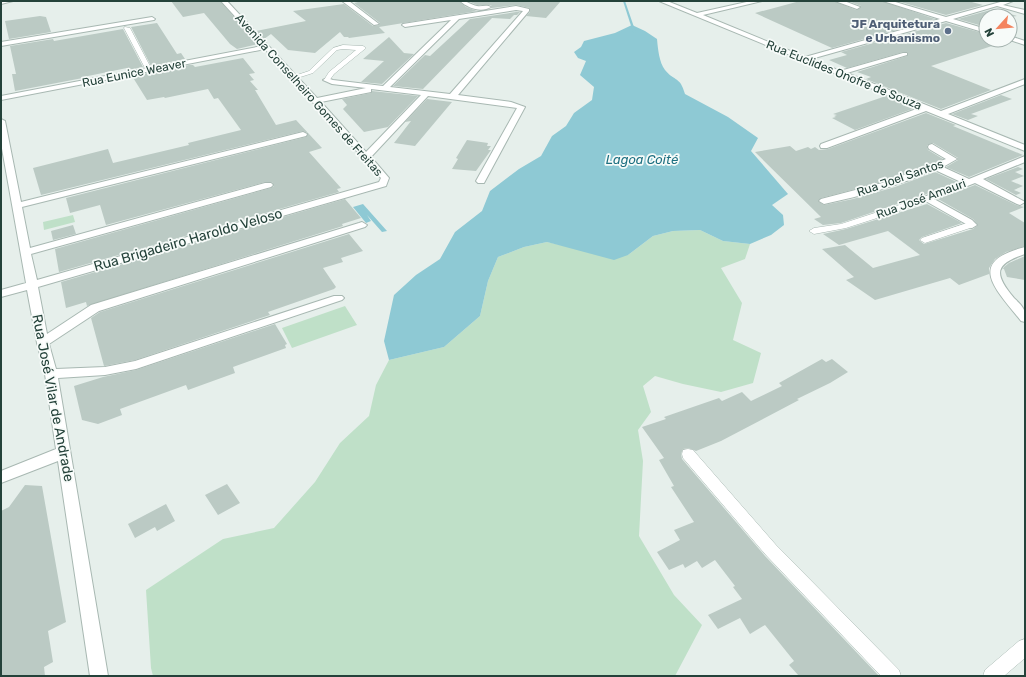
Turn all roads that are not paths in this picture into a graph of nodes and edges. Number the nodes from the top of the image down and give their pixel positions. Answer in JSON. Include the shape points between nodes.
{"nodes":[{"id":1,"x":10,"y":1,"type":"edge"},
{"id":2,"x":224,"y":1,"type":"edge"},
{"id":3,"x":345,"y":1,"type":"edge"},
{"id":4,"x":463,"y":1,"type":"edge"},
{"id":5,"x":662,"y":1,"type":"edge"},
{"id":6,"x":759,"y":1,"type":"edge"},
{"id":7,"x":838,"y":1,"type":"edge"},
{"id":8,"x":886,"y":1,"type":"edge"},
{"id":9,"x":1010,"y":1,"type":"edge"},
{"id":10,"x":1,"y":2,"type":"edge"},
{"id":11,"x":522,"y":2,"type":"dead end"},
{"id":12,"x":998,"y":5,"type":"junction"},
{"id":13,"x":856,"y":7,"type":"dead end"},
{"id":14,"x":1025,"y":12,"type":"edge"},
{"id":15,"x":697,"y":15,"type":"junction"},
{"id":16,"x":457,"y":17,"type":"junction"},
{"id":17,"x":152,"y":19,"type":"dead end"},
{"id":18,"x":944,"y":19,"type":"junction"},
{"id":19,"x":376,"y":24,"type":"dead end"},
{"id":20,"x":405,"y":25,"type":"dead end"},
{"id":21,"x":128,"y":28,"type":"dead end"},
{"id":22,"x":978,"y":29,"type":"edge"},
{"id":23,"x":1,"y":44,"type":"edge"},
{"id":24,"x":267,"y":47,"type":"junction"},
{"id":25,"x":905,"y":54,"type":"dead end"},
{"id":26,"x":804,"y":59,"type":"junction"},
{"id":27,"x":149,"y":70,"type":"junction"},
{"id":28,"x":313,"y":70,"type":"junction"},
{"id":29,"x":331,"y":73,"type":"junction"},
{"id":30,"x":840,"y":73,"type":"junction"},
{"id":31,"x":294,"y":77,"type":"junction"},
{"id":32,"x":327,"y":80,"type":"joint"},
{"id":33,"x":1025,"y":81,"type":"edge"},
{"id":34,"x":354,"y":86,"type":"junction"},
{"id":35,"x":380,"y":89,"type":"junction"},
{"id":36,"x":426,"y":94,"type":"junction"},
{"id":37,"x":452,"y":97,"type":"junction"},
{"id":38,"x":1,"y":98,"type":"edge"},
{"id":39,"x":313,"y":98,"type":"junction"},
{"id":40,"x":926,"y":108,"type":"junction"},
{"id":41,"x":941,"y":114,"type":"junction"},
{"id":42,"x":1,"y":120,"type":"edge"},
{"id":43,"x":303,"y":134,"type":"dead end"},
{"id":44,"x":824,"y":146,"type":"dead end"},
{"id":45,"x":932,"y":147,"type":"dead end"},
{"id":46,"x":1025,"y":148,"type":"edge"},
{"id":47,"x":366,"y":157,"type":"junction"},
{"id":48,"x":1025,"y":159,"type":"edge"},
{"id":49,"x":936,"y":167,"type":"junction"},
{"id":50,"x":6,"y":178,"type":"edge"},
{"id":51,"x":481,"y":181,"type":"dead end"},
{"id":52,"x":971,"y":181,"type":"junction"},
{"id":53,"x":268,"y":185,"type":"dead end"},
{"id":54,"x":375,"y":187,"type":"joint"},
{"id":55,"x":927,"y":199,"type":"junction"},
{"id":56,"x":824,"y":201,"type":"dead end"},
{"id":57,"x":1020,"y":202,"type":"dead end"},
{"id":58,"x":16,"y":206,"type":"junction"},
{"id":59,"x":362,"y":224,"type":"dead end"},
{"id":60,"x":970,"y":225,"type":"joint"},
{"id":61,"x":814,"y":231,"type":"dead end"},
{"id":62,"x":924,"y":240,"type":"dead end"},
{"id":63,"x":1025,"y":250,"type":"edge"},
{"id":64,"x":26,"y":252,"type":"junction"},
{"id":65,"x":32,"y":285,"type":"junction"},
{"id":66,"x":1,"y":294,"type":"edge"},
{"id":67,"x":338,"y":298,"type":"dead end"},
{"id":68,"x":1025,"y":318,"type":"edge"},
{"id":69,"x":42,"y":343,"type":"junction"},
{"id":70,"x":51,"y":374,"type":"junction"},
{"id":71,"x":64,"y":452,"type":"junction"},
{"id":72,"x":688,"y":454,"type":"dead end"},
{"id":73,"x":1,"y":477,"type":"edge"},
{"id":74,"x":1025,"y":646,"type":"edge"},
{"id":75,"x":99,"y":676,"type":"edge"},
{"id":76,"x":893,"y":676,"type":"edge"},
{"id":77,"x":991,"y":676,"type":"edge"}],
"edges":[{"from":1,"to":10,"type":"street"},
{"from":2,"to":24,"type":"street","name":"Avenida Conselheiro Gomes de Freitas"},
{"from":3,"to":19,"type":"street"},
{"from":4,"to":11,"type":"street","via":[[474,8]]},
{"from":5,"to":15,"type":"street","name":"Rua Euclides Onofre de Souza"},
{"from":6,"to":15,"type":"street"},
{"from":7,"to":13,"type":"street"},
{"from":8,"to":18,"type":"street"},
{"from":9,"to":12,"type":"street"},
{"from":12,"to":14,"type":"street"},
{"from":12,"to":18,"type":"street"},
{"from":15,"to":26,"type":"street","name":"Rua Euclides Onofre de Souza"},
{"from":16,"to":20,"type":"street"},
{"from":16,"to":35,"type":"street"},
{"from":16,"to":37,"type":"street","via":[[516,8],[527,10]]},
{"from":17,"to":23,"type":"street"},
{"from":18,"to":22,"type":"street"},
{"from":18,"to":26,"type":"street"},
{"from":21,"to":27,"type":"lane"},
{"from":24,"to":27,"type":"street","name":"Rua Eunice Weaver"},
{"from":24,"to":31,"type":"street","name":"Avenida Conselheiro Gomes de Freitas"},
{"from":25,"to":30,"type":"street"},
{"from":26,"to":30,"type":"street","name":"Rua Euclides Onofre de Souza"},
{"from":27,"to":38,"type":"street","name":"Rua Eunice Weaver"},
{"from":28,"to":29,"type":"lane"},
{"from":28,"to":29,"type":"lane","via":[[335,49],[363,48]]},
{"from":28,"to":31,"type":"lane"},
{"from":29,"to":32,"type":"lane"},
{"from":30,"to":40,"type":"street","name":"Rua Euclides Onofre de Souza"},
{"from":31,"to":39,"type":"street","name":"Avenida Conselheiro Gomes de Freitas"},
{"from":32,"to":34,"type":"street"},
{"from":33,"to":41,"type":"street"},
{"from":34,"to":35,"type":"street"},
{"from":34,"to":39,"type":"street"},
{"from":35,"to":36,"type":"street"},
{"from":35,"to":39,"type":"street"},
{"from":36,"to":37,"type":"street"},
{"from":36,"to":47,"type":"street"},
{"from":37,"to":51,"type":"street","via":[[521,107]]},
{"from":39,"to":47,"type":"street","name":"Avenida Conselheiro Gomes de Freitas"},
{"from":40,"to":41,"type":"street","name":"Rua Euclides Onofre de Souza"},
{"from":40,"to":44,"type":"street"},
{"from":41,"to":46,"type":"street","name":"Rua Euclides Onofre de Souza"},
{"from":42,"to":50,"type":"street","name":"Rua José Vilar de Andrade"},
{"from":43,"to":58,"type":"street"},
{"from":45,"to":49,"type":"street","name":"Rua Joel Santos","via":[[953,159]]},
{"from":47,"to":54,"type":"street","name":"Avenida Conselheiro Gomes de Freitas","via":[[385,178],[383,184]]},
{"from":48,"to":52,"type":"street","name":"Rua José Amauri"},
{"from":49,"to":52,"type":"street"},
{"from":49,"to":56,"type":"street","name":"Rua Joel Santos","via":[[886,186]]},
{"from":50,"to":58,"type":"street","name":"Rua José Vilar de Andrade"},
{"from":52,"to":55,"type":"street","name":"Rua José Amauri"},
{"from":52,"to":57,"type":"street"},
{"from":53,"to":64,"type":"street"},
{"from":54,"to":65,"type":"street","name":"Rua Brigadeiro Haroldo Veloso"},
{"from":55,"to":60,"type":"street","via":[[972,224]]},
{"from":55,"to":61,"type":"lane","name":"Rua José Amauri","via":[[843,226]]},
{"from":58,"to":64,"type":"street","name":"Rua José Vilar de Andrade"},
{"from":59,"to":69,"type":"street","via":[[95,308]]},
{"from":60,"to":62,"type":"lane"},
{"from":63,"to":68,"type":"street","via":[[1000,260],[995,275],[1000,287]]},
{"from":64,"to":65,"type":"street","name":"Rua José Vilar de Andrade"},
{"from":65,"to":66,"type":"street","name":"Rua Brigadeiro Haroldo Veloso"},
{"from":65,"to":69,"type":"street","name":"Rua José Vilar de Andrade"},
{"from":67,"to":70,"type":"street","via":[[136,365],[105,371]]},
{"from":69,"to":70,"type":"street","name":"Rua José Vilar de Andrade"},
{"from":70,"to":71,"type":"street","name":"Rua José Vilar de Andrade"},
{"from":71,"to":73,"type":"street"},
{"from":71,"to":75,"type":"street","name":"Rua José Vilar de Andrade"},
{"from":72,"to":76,"type":"lane","via":[[771,550]]},
{"from":74,"to":77,"type":"lane"}]}
